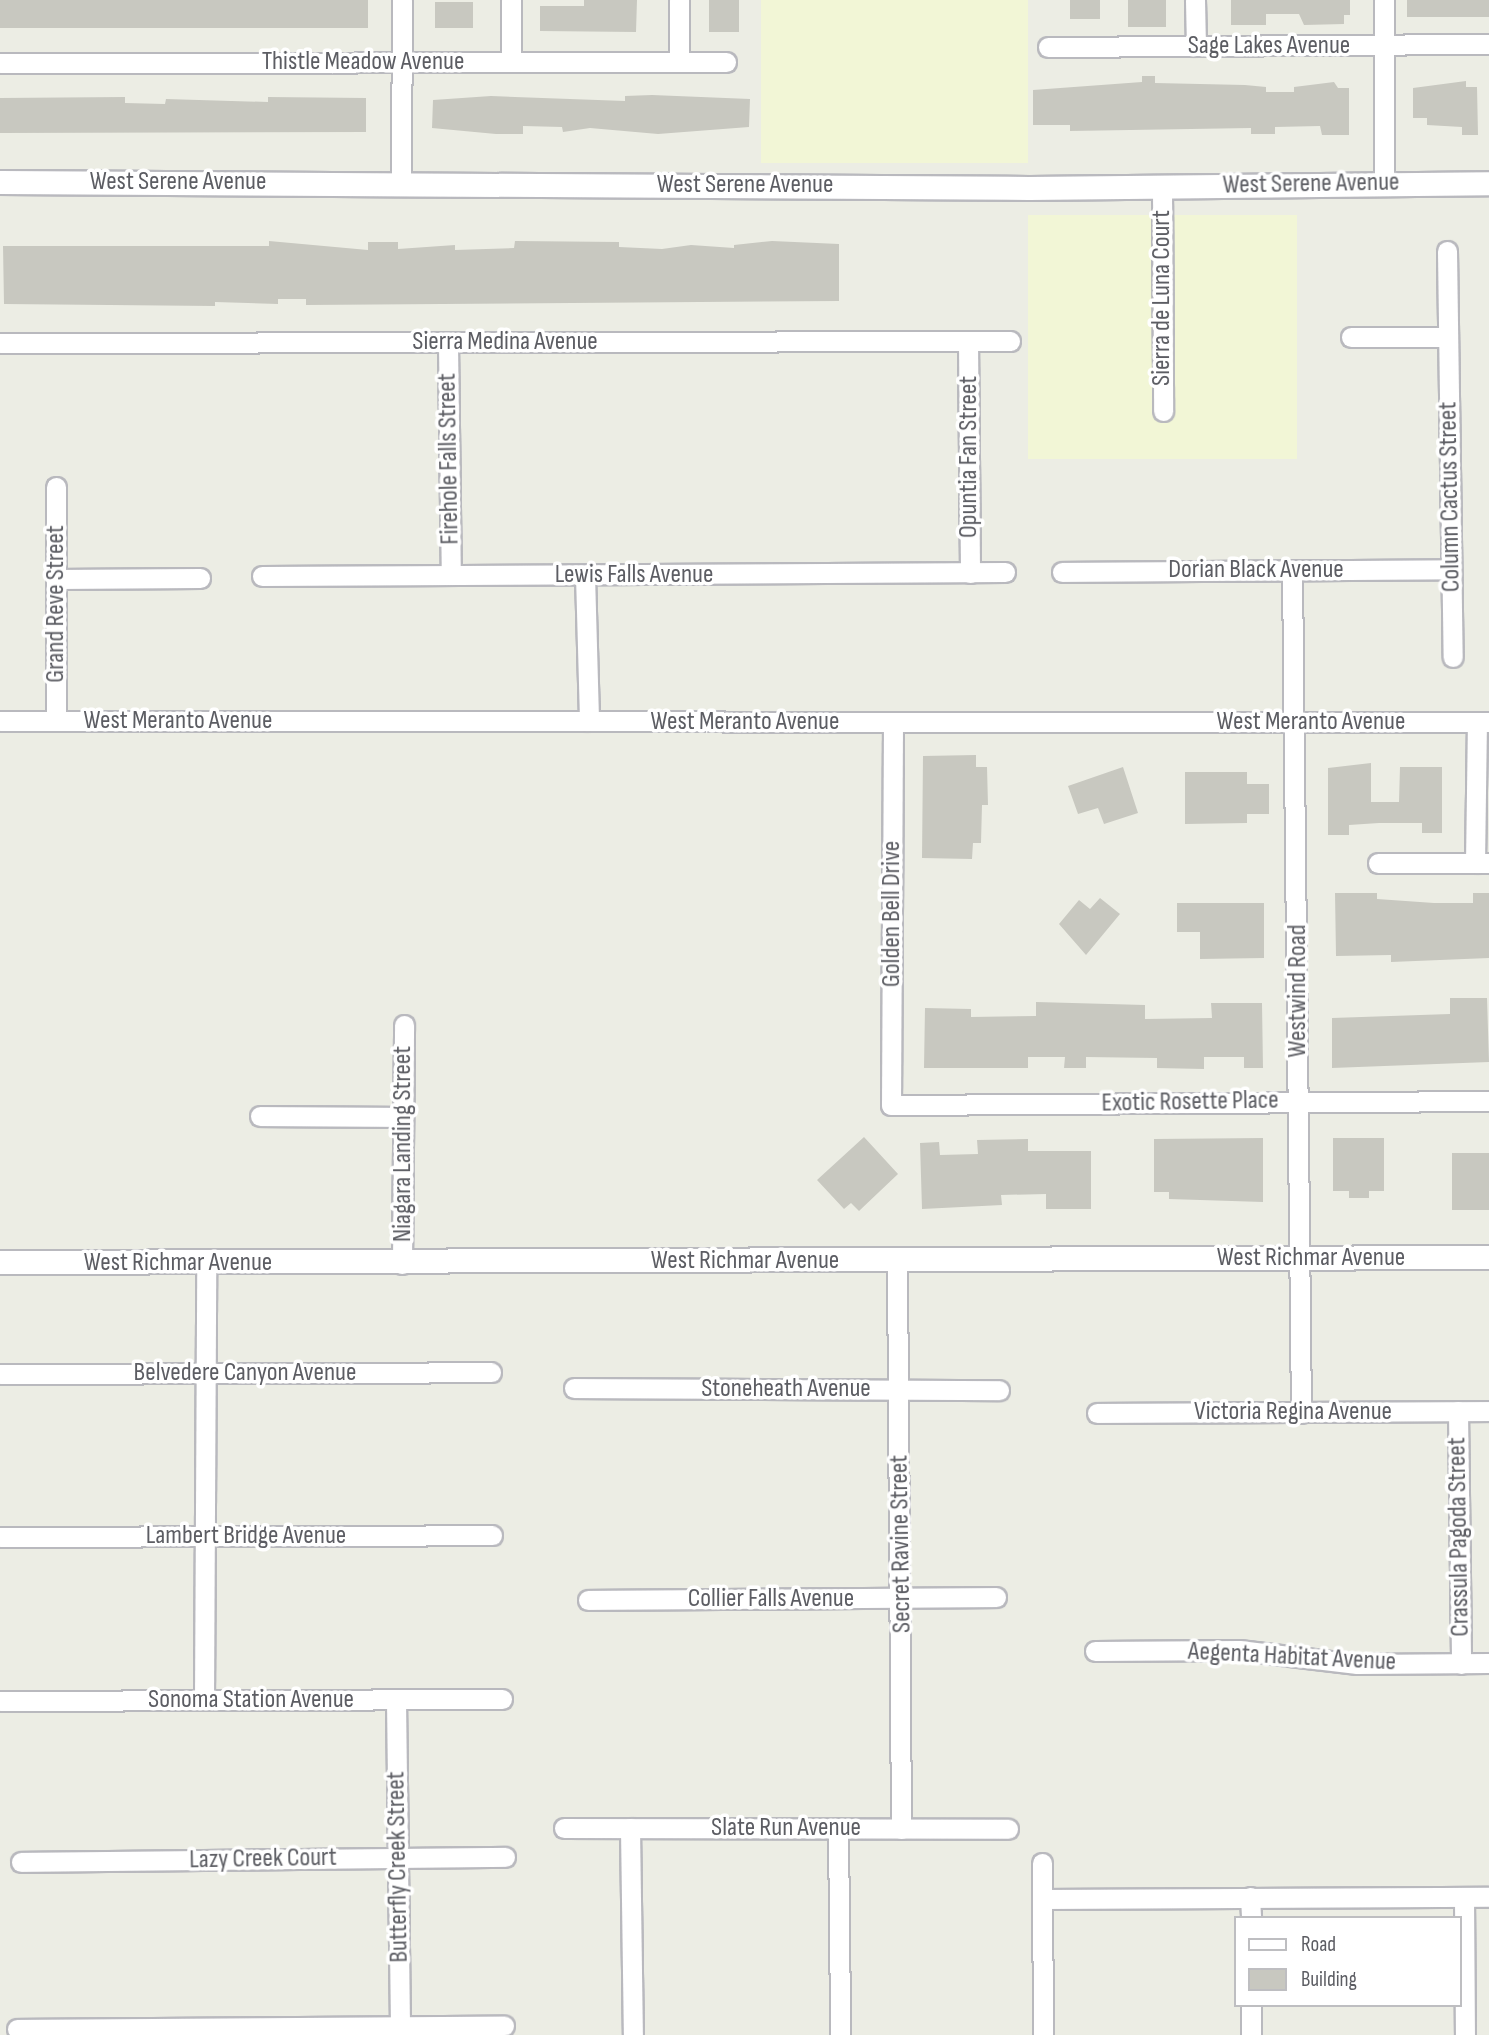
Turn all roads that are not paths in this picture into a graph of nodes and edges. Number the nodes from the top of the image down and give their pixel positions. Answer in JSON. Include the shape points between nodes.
{"nodes":[{"id":1,"x":402,"y":0,"type":"edge"},
{"id":2,"x":511,"y":0,"type":"edge"},
{"id":3,"x":679,"y":0,"type":"edge"},
{"id":4,"x":1195,"y":0,"type":"edge"},
{"id":5,"x":1384,"y":0,"type":"edge"},
{"id":6,"x":1489,"y":44,"type":"edge"},
{"id":7,"x":1384,"y":45,"type":"junction"},
{"id":8,"x":1196,"y":46,"type":"junction"},
{"id":9,"x":1048,"y":47,"type":"dead end"},
{"id":10,"x":679,"y":61,"type":"junction"},
{"id":11,"x":402,"y":62,"type":"junction"},
{"id":12,"x":511,"y":62,"type":"junction"},
{"id":13,"x":726,"y":62,"type":"dead end"},
{"id":14,"x":0,"y":63,"type":"edge"},
{"id":15,"x":0,"y":182,"type":"edge"},
{"id":16,"x":401,"y":183,"type":"junction"},
{"id":17,"x":1384,"y":183,"type":"junction"},
{"id":18,"x":1489,"y":183,"type":"edge"},
{"id":19,"x":1162,"y":186,"type":"junction"},
{"id":20,"x":1447,"y":251,"type":"dead end"},
{"id":21,"x":1350,"y":337,"type":"dead end"},
{"id":22,"x":1447,"y":337,"type":"junction"},
{"id":23,"x":968,"y":341,"type":"junction"},
{"id":24,"x":1010,"y":341,"type":"dead end"},
{"id":25,"x":0,"y":343,"type":"edge"},
{"id":26,"x":448,"y":343,"type":"junction"},
{"id":27,"x":1163,"y":411,"type":"dead end"},
{"id":28,"x":56,"y":487,"type":"dead end"},
{"id":29,"x":1451,"y":569,"type":"junction"},
{"id":30,"x":1292,"y":570,"type":"junction"},
{"id":31,"x":1005,"y":572,"type":"dead end"},
{"id":32,"x":1062,"y":572,"type":"dead end"},
{"id":33,"x":970,"y":573,"type":"junction"},
{"id":34,"x":451,"y":575,"type":"junction"},
{"id":35,"x":585,"y":575,"type":"junction"},
{"id":36,"x":262,"y":576,"type":"dead end"},
{"id":37,"x":200,"y":578,"type":"dead end"},
{"id":38,"x":56,"y":579,"type":"junction"},
{"id":39,"x":1453,"y":657,"type":"dead end"},
{"id":40,"x":56,"y":720,"type":"junction"},
{"id":41,"x":0,"y":721,"type":"edge"},
{"id":42,"x":589,"y":721,"type":"junction"},
{"id":43,"x":1296,"y":722,"type":"junction"},
{"id":44,"x":1483,"y":722,"type":"edge"},
{"id":45,"x":893,"y":724,"type":"junction"},
{"id":46,"x":1378,"y":863,"type":"dead end"},
{"id":47,"x":1482,"y":863,"type":"edge"},
{"id":48,"x":404,"y":1025,"type":"dead end"},
{"id":49,"x":1299,"y":1101,"type":"junction"},
{"id":50,"x":1489,"y":1101,"type":"edge"},
{"id":51,"x":891,"y":1105,"type":"joint"},
{"id":52,"x":260,"y":1116,"type":"dead end"},
{"id":53,"x":403,"y":1117,"type":"junction"},
{"id":54,"x":1489,"y":1257,"type":"edge"},
{"id":55,"x":1301,"y":1259,"type":"junction"},
{"id":56,"x":897,"y":1260,"type":"junction"},
{"id":57,"x":0,"y":1262,"type":"edge"},
{"id":58,"x":206,"y":1263,"type":"junction"},
{"id":59,"x":402,"y":1264,"type":"junction"},
{"id":60,"x":491,"y":1372,"type":"dead end"},
{"id":61,"x":205,"y":1373,"type":"junction"},
{"id":62,"x":0,"y":1374,"type":"edge"},
{"id":63,"x":574,"y":1388,"type":"dead end"},
{"id":64,"x":899,"y":1389,"type":"junction"},
{"id":65,"x":999,"y":1390,"type":"dead end"},
{"id":66,"x":1458,"y":1411,"type":"junction"},
{"id":67,"x":1489,"y":1411,"type":"edge"},
{"id":68,"x":1097,"y":1413,"type":"dead end"},
{"id":69,"x":1301,"y":1413,"type":"junction"},
{"id":70,"x":492,"y":1535,"type":"dead end"},
{"id":71,"x":205,"y":1536,"type":"junction"},
{"id":72,"x":0,"y":1537,"type":"edge"},
{"id":73,"x":996,"y":1597,"type":"dead end"},
{"id":74,"x":902,"y":1599,"type":"junction"},
{"id":75,"x":588,"y":1600,"type":"dead end"},
{"id":76,"x":1095,"y":1651,"type":"dead end"},
{"id":77,"x":1489,"y":1663,"type":"edge"},
{"id":78,"x":1461,"y":1664,"type":"junction"},
{"id":79,"x":396,"y":1699,"type":"junction"},
{"id":80,"x":502,"y":1699,"type":"dead end"},
{"id":81,"x":204,"y":1700,"type":"junction"},
{"id":82,"x":0,"y":1701,"type":"edge"},
{"id":83,"x":565,"y":1828,"type":"dead end"},
{"id":84,"x":630,"y":1828,"type":"junction"},
{"id":85,"x":838,"y":1828,"type":"junction"},
{"id":86,"x":901,"y":1829,"type":"junction"},
{"id":87,"x":1008,"y":1829,"type":"dead end"},
{"id":88,"x":505,"y":1857,"type":"dead end"},
{"id":89,"x":398,"y":1858,"type":"junction"},
{"id":90,"x":21,"y":1862,"type":"dead end"},
{"id":91,"x":1042,"y":1863,"type":"dead end"},
{"id":92,"x":1250,"y":1897,"type":"junction"},
{"id":93,"x":1464,"y":1897,"type":"junction"},
{"id":94,"x":1489,"y":1897,"type":"edge"},
{"id":95,"x":1043,"y":1899,"type":"junction"},
{"id":96,"x":1251,"y":1916,"type":"edge"},
{"id":97,"x":1251,"y":2007,"type":"edge"},
{"id":98,"x":504,"y":2026,"type":"dead end"},
{"id":99,"x":17,"y":2029,"type":"dead end"},
{"id":100,"x":400,"y":2031,"type":"edge"},
{"id":101,"x":633,"y":2035,"type":"edge"},
{"id":102,"x":840,"y":2035,"type":"edge"},
{"id":103,"x":1043,"y":2035,"type":"edge"},
{"id":104,"x":1251,"y":2035,"type":"edge"},
{"id":105,"x":1465,"y":2035,"type":"edge"}],
"edges":[{"from":1,"to":11,"type":"street"},
{"from":2,"to":12,"type":"street"},
{"from":3,"to":10,"type":"street"},
{"from":4,"to":8,"type":"street"},
{"from":5,"to":7,"type":"street"},
{"from":6,"to":7,"type":"street","name":"Sage Lakes Avenue"},
{"from":7,"to":8,"type":"street","name":"Sage Lakes Avenue"},
{"from":7,"to":17,"type":"street"},
{"from":8,"to":9,"type":"street","name":"Sage Lakes Avenue"},
{"from":10,"to":12,"type":"street","name":"Thistle Meadow Avenue"},
{"from":10,"to":13,"type":"street","name":"Thistle Meadow Avenue"},
{"from":11,"to":12,"type":"street","name":"Thistle Meadow Avenue"},
{"from":11,"to":14,"type":"street","name":"Thistle Meadow Avenue"},
{"from":11,"to":16,"type":"street"},
{"from":15,"to":16,"type":"street","name":"West Serene Avenue"},
{"from":16,"to":19,"type":"street","name":"West Serene Avenue"},
{"from":17,"to":18,"type":"street","name":"West Serene Avenue"},
{"from":17,"to":19,"type":"street","name":"West Serene Avenue"},
{"from":19,"to":27,"type":"street","name":"Sierra de Luna Court"},
{"from":20,"to":22,"type":"street","name":"Column Cactus Street"},
{"from":21,"to":22,"type":"street"},
{"from":22,"to":29,"type":"street","name":"Column Cactus Street"},
{"from":23,"to":24,"type":"street","name":"Sierra Medina Avenue"},
{"from":23,"to":26,"type":"street","name":"Sierra Medina Avenue"},
{"from":23,"to":33,"type":"street","name":"Opuntia Fan Street"},
{"from":25,"to":26,"type":"street","name":"Sierra Medina Avenue"},
{"from":26,"to":34,"type":"street","name":"Firehole Falls Street"},
{"from":28,"to":38,"type":"street","name":"Grand Reve Street"},
{"from":29,"to":30,"type":"street","name":"Dorian Black Avenue"},
{"from":29,"to":39,"type":"street","name":"Column Cactus Street"},
{"from":30,"to":32,"type":"street","name":"Dorian Black Avenue"},
{"from":30,"to":43,"type":"street","name":"Westwind Road"},
{"from":31,"to":33,"type":"street","name":"Lewis Falls Avenue"},
{"from":33,"to":35,"type":"street","name":"Lewis Falls Avenue"},
{"from":34,"to":35,"type":"street","name":"Lewis Falls Avenue"},
{"from":34,"to":36,"type":"street","name":"Lewis Falls Avenue"},
{"from":35,"to":42,"type":"street"},
{"from":37,"to":38,"type":"street"},
{"from":38,"to":40,"type":"street","name":"Grand Reve Street"},
{"from":40,"to":41,"type":"street","name":"West Meranto Avenue"},
{"from":40,"to":42,"type":"street","name":"West Meranto Avenue"},
{"from":42,"to":45,"type":"street","name":"West Meranto Avenue"},
{"from":43,"to":44,"type":"street","name":"West Meranto Avenue"},
{"from":43,"to":45,"type":"street","name":"West Meranto Avenue"},
{"from":43,"to":49,"type":"street","name":"Westwind Road"},
{"from":44,"to":47,"type":"street"},
{"from":45,"to":51,"type":"street","name":"Golden Bell Drive"},
{"from":46,"to":47,"type":"street"},
{"from":48,"to":53,"type":"street","name":"Niagara Landing Street"},
{"from":49,"to":50,"type":"street","name":"Exotic Rosette Place"},
{"from":49,"to":51,"type":"street","name":"Exotic Rosette Place"},
{"from":49,"to":55,"type":"street","name":"Westwind Road"},
{"from":52,"to":53,"type":"street"},
{"from":53,"to":59,"type":"street","name":"Niagara Landing Street"},
{"from":54,"to":55,"type":"street","name":"West Richmar Avenue"},
{"from":55,"to":56,"type":"street","name":"West Richmar Avenue"},
{"from":55,"to":69,"type":"street","name":"Westwind Road"},
{"from":56,"to":59,"type":"street","name":"West Richmar Avenue"},
{"from":56,"to":64,"type":"street","name":"Secret Ravine Street"},
{"from":57,"to":58,"type":"street","name":"West Richmar Avenue"},
{"from":58,"to":59,"type":"street","name":"West Richmar Avenue"},
{"from":58,"to":61,"type":"street"},
{"from":60,"to":61,"type":"street","name":"Belvedere Canyon Avenue"},
{"from":61,"to":62,"type":"street","name":"Belvedere Canyon Avenue"},
{"from":61,"to":71,"type":"street"},
{"from":63,"to":64,"type":"street","name":"Stoneheath Avenue"},
{"from":64,"to":65,"type":"street","name":"Stoneheath Avenue"},
{"from":64,"to":74,"type":"street","name":"Secret Ravine Street"},
{"from":66,"to":67,"type":"street","name":"Victoria Regina Avenue"},
{"from":66,"to":69,"type":"street","name":"Victoria Regina Avenue"},
{"from":66,"to":78,"type":"street","name":"Crassula Pagoda Street"},
{"from":68,"to":69,"type":"street","name":"Victoria Regina Avenue"},
{"from":70,"to":71,"type":"street","name":"Lambert Bridge Avenue"},
{"from":71,"to":72,"type":"street","name":"Lambert Bridge Avenue"},
{"from":71,"to":81,"type":"street"},
{"from":73,"to":74,"type":"street","name":"Collier Falls Avenue"},
{"from":74,"to":75,"type":"street","name":"Collier Falls Avenue"},
{"from":74,"to":86,"type":"street","name":"Secret Ravine Street"},
{"from":76,"to":78,"type":"street","name":"Aegenta Habitat Avenue","via":[[1239,1650],[1357,1664]]},
{"from":77,"to":78,"type":"street","name":"Aegenta Habitat Avenue"},
{"from":79,"to":80,"type":"street","name":"Sonoma Station Avenue"},
{"from":79,"to":81,"type":"street","name":"Sonoma Station Avenue"},
{"from":79,"to":89,"type":"street","name":"Butterfly Creek Street"},
{"from":81,"to":82,"type":"street","name":"Sonoma Station Avenue"},
{"from":83,"to":84,"type":"street","name":"Slate Run Avenue"},
{"from":84,"to":85,"type":"street","name":"Slate Run Avenue"},
{"from":84,"to":101,"type":"street"},
{"from":85,"to":86,"type":"street","name":"Slate Run Avenue"},
{"from":85,"to":102,"type":"street"},
{"from":86,"to":87,"type":"street","name":"Slate Run Avenue"},
{"from":88,"to":89,"type":"street","name":"Lazy Creek Court"},
{"from":89,"to":90,"type":"street","name":"Lazy Creek Court"},
{"from":89,"to":100,"type":"street","name":"Butterfly Creek Street"},
{"from":91,"to":95,"type":"street"},
{"from":92,"to":93,"type":"street"},
{"from":92,"to":95,"type":"street"},
{"from":92,"to":96,"type":"street"},
{"from":93,"to":94,"type":"street"},
{"from":93,"to":105,"type":"street"},
{"from":95,"to":103,"type":"street"},
{"from":97,"to":104,"type":"street"},
{"from":98,"to":100,"type":"street"},
{"from":99,"to":100,"type":"street"}]}
